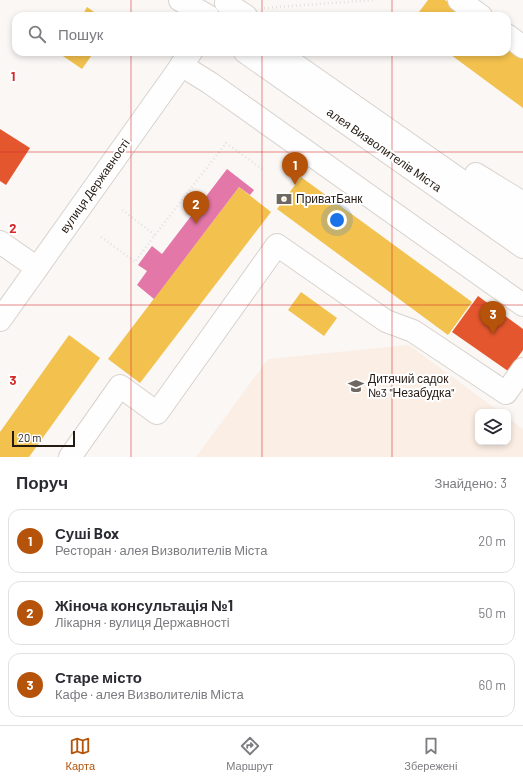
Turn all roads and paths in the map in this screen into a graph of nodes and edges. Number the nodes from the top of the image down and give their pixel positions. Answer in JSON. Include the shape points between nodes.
{"nodes":[{"id":1,"x":180,"y":0,"type":"edge"},
{"id":2,"x":374,"y":0,"type":"edge"},
{"id":3,"x":459,"y":0,"type":"edge"},
{"id":4,"x":220,"y":11,"type":"edge"},
{"id":5,"x":254,"y":12,"type":"edge"},
{"id":6,"x":476,"y":12,"type":"edge"},
{"id":7,"x":511,"y":39,"type":"edge"},
{"id":8,"x":523,"y":47,"type":"edge"},
{"id":9,"x":251,"y":56,"type":"edge"},
{"id":10,"x":283,"y":56,"type":"edge"},
{"id":11,"x":303,"y":56,"type":"edge"},
{"id":12,"x":186,"y":59,"type":"edge"},
{"id":13,"x":262,"y":169,"type":"dead end"},
{"id":14,"x":523,"y":203,"type":"edge"},
{"id":15,"x":121,"y":209,"type":"dead end"},
{"id":16,"x":523,"y":224,"type":"edge"},
{"id":17,"x":155,"y":235,"type":"junction"},
{"id":18,"x":101,"y":237,"type":"dead end"},
{"id":19,"x":0,"y":242,"type":"edge"},
{"id":20,"x":523,"y":247,"type":"edge"},
{"id":21,"x":37,"y":268,"type":"junction"},
{"id":22,"x":523,"y":305,"type":"edge"},
{"id":23,"x":0,"y":320,"type":"edge"},
{"id":24,"x":523,"y":369,"type":"edge"},
{"id":25,"x":70,"y":457,"type":"edge"}],
"edges":[{"from":1,"to":4,"type":"street"},
{"from":2,"to":5,"type":"path"},
{"from":3,"to":6,"type":"street"},
{"from":4,"to":5,"type":"street"},
{"from":7,"to":8,"type":"street"},
{"from":9,"to":20,"type":"street","name":"алея Визволителів Міста"},
{"from":10,"to":16,"type":"street","name":"алея Визволителів Міста"},
{"from":11,"to":14,"type":"street","via":[[416,137]]},
{"from":12,"to":21,"type":"street","name":"вулиця Державності"},
{"from":12,"to":22,"type":"street","via":[[210,83]]},
{"from":13,"to":17,"type":"path","via":[[226,143]]},
{"from":15,"to":17,"type":"path"},
{"from":17,"to":18,"type":"path","via":[[134,262]]},
{"from":19,"to":21,"type":"street"},
{"from":21,"to":23,"type":"street","name":"вулиця Державності"},
{"from":24,"to":25,"type":"street","via":[[506,393],[413,331],[386,321],[277,245],[157,413],[120,386]]}]}
